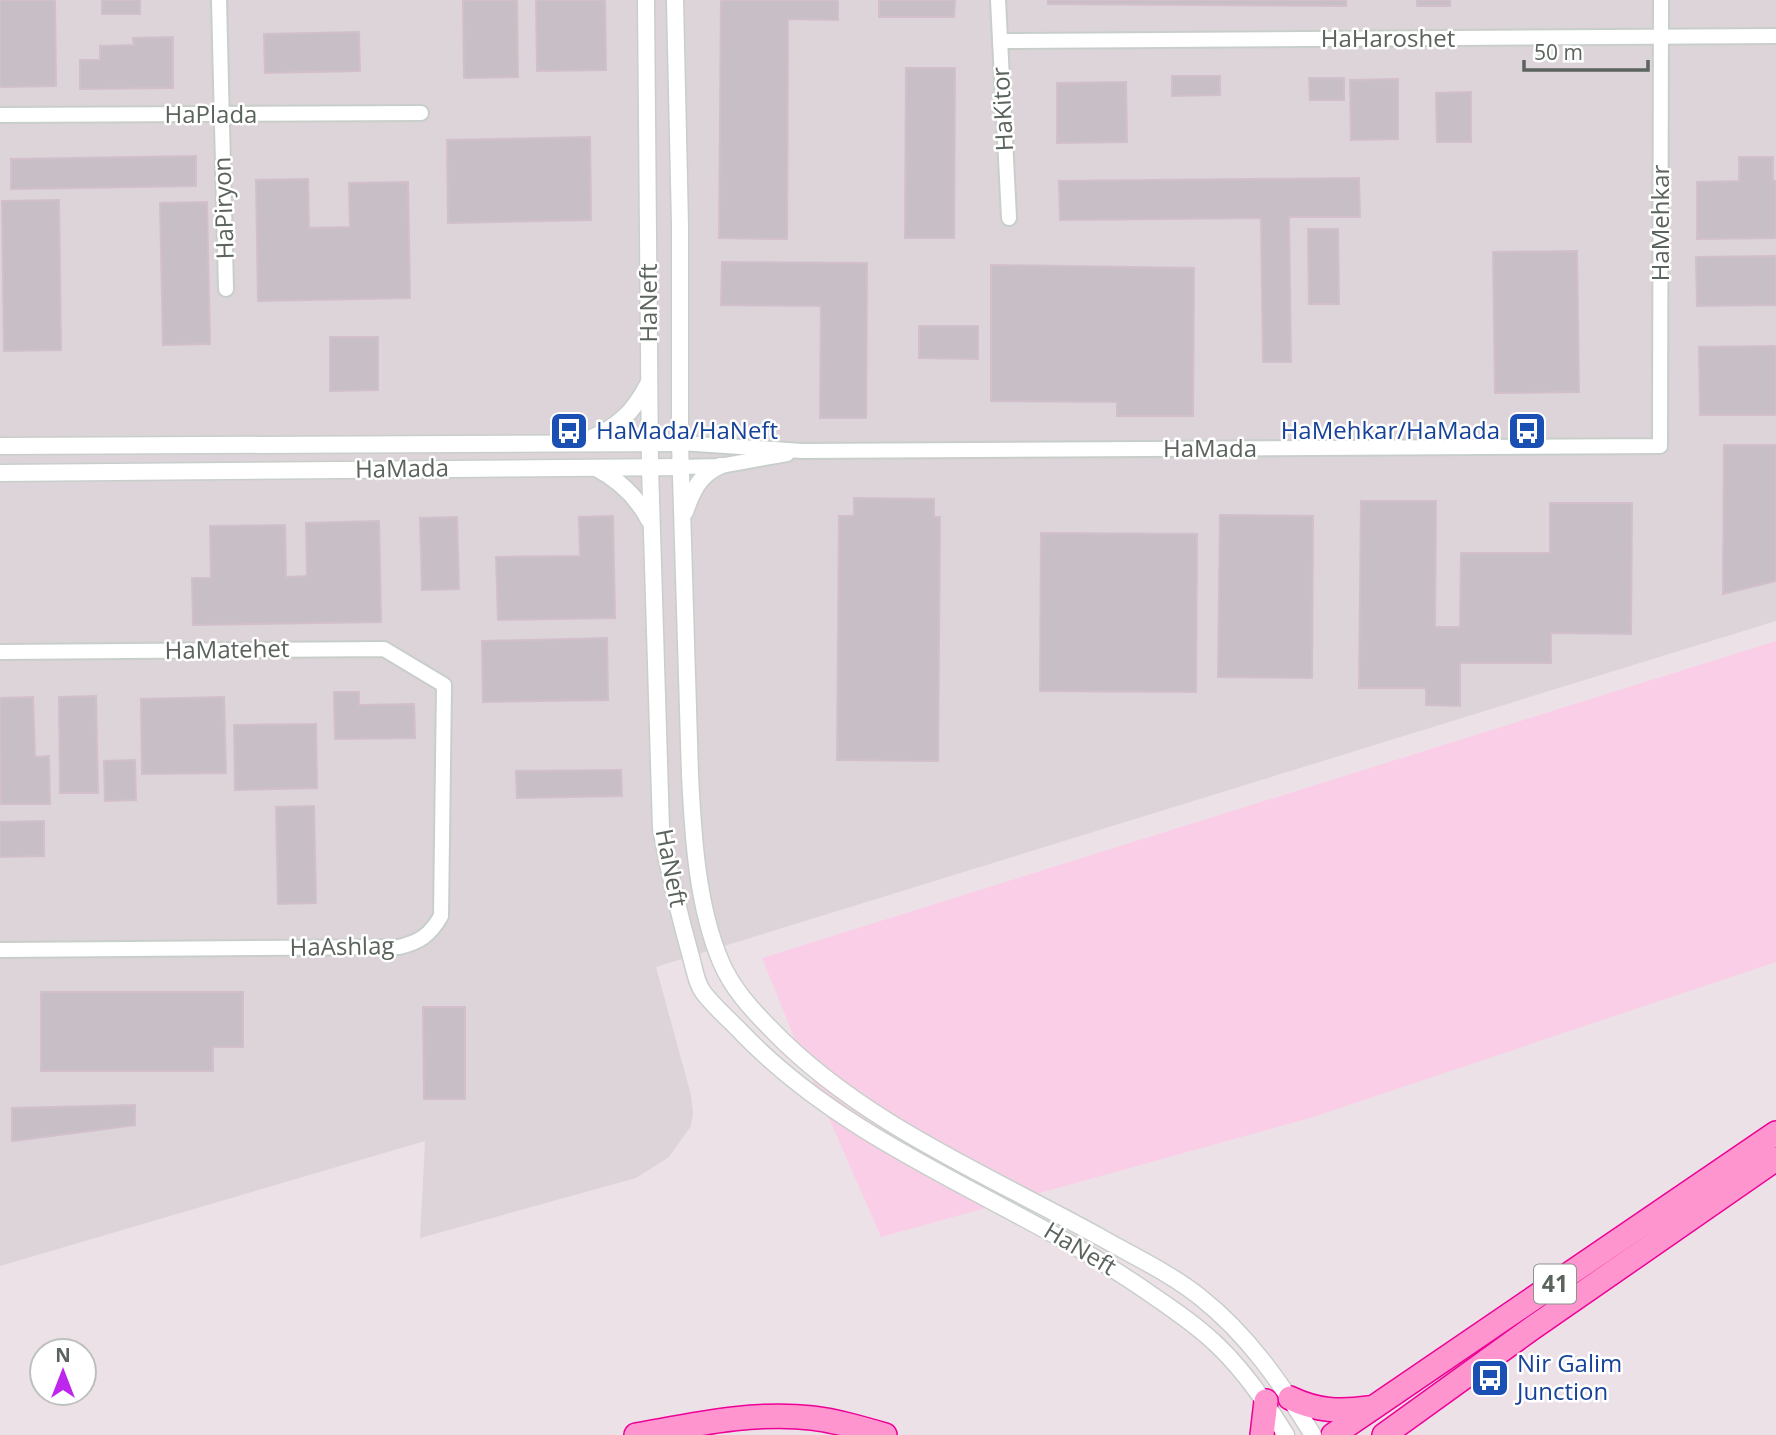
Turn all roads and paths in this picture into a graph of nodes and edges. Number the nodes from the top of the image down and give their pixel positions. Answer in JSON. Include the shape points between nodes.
{"nodes":[{"id":1,"x":219,"y":0,"type":"edge"},
{"id":2,"x":646,"y":0,"type":"edge"},
{"id":3,"x":675,"y":0,"type":"edge"},
{"id":4,"x":999,"y":0,"type":"edge"},
{"id":5,"x":1661,"y":0,"type":"edge"},
{"id":6,"x":1776,"y":36,"type":"edge"},
{"id":7,"x":1662,"y":38,"type":"junction"},
{"id":8,"x":1000,"y":41,"type":"junction"},
{"id":9,"x":421,"y":113,"type":"dead end"},
{"id":10,"x":0,"y":115,"type":"edge"},
{"id":11,"x":221,"y":116,"type":"junction"},
{"id":12,"x":1009,"y":218,"type":"dead end"},
{"id":13,"x":226,"y":289,"type":"dead end"},
{"id":14,"x":650,"y":382,"type":"junction"},
{"id":15,"x":580,"y":442,"type":"junction"},
{"id":16,"x":649,"y":442,"type":"junction"},
{"id":17,"x":680,"y":443,"type":"junction"},
{"id":18,"x":0,"y":446,"type":"edge"},
{"id":19,"x":1660,"y":446,"type":"joint"},
{"id":20,"x":802,"y":451,"type":"junction"},
{"id":21,"x":720,"y":466,"type":"junction"},
{"id":22,"x":593,"y":467,"type":"junction"},
{"id":23,"x":650,"y":467,"type":"junction"},
{"id":24,"x":681,"y":467,"type":"junction"},
{"id":25,"x":0,"y":473,"type":"edge"},
{"id":26,"x":682,"y":521,"type":"junction"},
{"id":27,"x":651,"y":524,"type":"junction"},
{"id":28,"x":0,"y":652,"type":"edge"},
{"id":29,"x":444,"y":685,"type":"joint"},
{"id":30,"x":0,"y":950,"type":"edge"},
{"id":31,"x":1776,"y":1133,"type":"edge"},
{"id":32,"x":1776,"y":1159,"type":"edge"},
{"id":33,"x":1290,"y":1398,"type":"junction"},
{"id":34,"x":1266,"y":1401,"type":"junction"},
{"id":35,"x":1376,"y":1407,"type":"junction"},
{"id":36,"x":1404,"y":1425,"type":"edge"},
{"id":37,"x":636,"y":1435,"type":"edge"},
{"id":38,"x":885,"y":1435,"type":"edge"},
{"id":39,"x":1262,"y":1435,"type":"edge"},
{"id":40,"x":1286,"y":1435,"type":"edge"},
{"id":41,"x":1313,"y":1435,"type":"edge"},
{"id":42,"x":1333,"y":1435,"type":"edge"},
{"id":43,"x":1384,"y":1435,"type":"edge"}],
"edges":[{"from":1,"to":11,"type":"street","name":"HaPiryon"},
{"from":2,"to":14,"type":"street","name":"HaNeft"},
{"from":3,"to":17,"type":"street","name":"HaNeft"},
{"from":4,"to":8,"type":"street","name":"HaKitor"},
{"from":5,"to":7,"type":"street","name":"HaMehkar"},
{"from":6,"to":7,"type":"street","name":"HaHaroshet"},
{"from":7,"to":8,"type":"street","name":"HaHaroshet"},
{"from":7,"to":19,"type":"street","name":"HaMehkar"},
{"from":8,"to":12,"type":"street","name":"HaKitor"},
{"from":9,"to":11,"type":"street","name":"HaPlada"},
{"from":10,"to":11,"type":"street","name":"HaPlada"},
{"from":11,"to":13,"type":"street","name":"HaPiryon"},
{"from":14,"to":15,"type":"street","via":[[626,418]]},
{"from":14,"to":16,"type":"street","name":"HaNeft"},
{"from":15,"to":16,"type":"street","name":"HaMada"},
{"from":15,"to":18,"type":"street","name":"HaMada"},
{"from":16,"to":17,"type":"street","name":"HaMada"},
{"from":16,"to":23,"type":"street","name":"HaNeft"},
{"from":17,"to":20,"type":"street","name":"HaMada"},
{"from":17,"to":24,"type":"street","name":"HaNeft"},
{"from":19,"to":20,"type":"street","name":"HaMada"},
{"from":20,"to":21,"type":"street","name":"HaMada"},
{"from":21,"to":24,"type":"street","name":"HaMada"},
{"from":21,"to":26,"type":"street","via":[[697,485]]},
{"from":22,"to":23,"type":"street","name":"HaMada"},
{"from":22,"to":25,"type":"street","name":"HaMada"},
{"from":22,"to":27,"type":"street","via":[[626,489]]},
{"from":23,"to":24,"type":"street","name":"HaMada"},
{"from":23,"to":27,"type":"street","name":"HaNeft"},
{"from":24,"to":26,"type":"street","name":"HaNeft"},
{"from":26,"to":33,"type":"street","name":"HaNeft","via":[[692,825],[710,932],[737,992],[785,1044],[852,1099],[1198,1295],[1259,1355]]},
{"from":27,"to":34,"type":"street","name":"HaNeft","via":[[661,828],[701,990],[766,1057],[841,1116],[1068,1241],[1181,1315],[1214,1342]]},
{"from":28,"to":29,"type":"street","name":"HaMatehet","via":[[384,649]]},
{"from":29,"to":30,"type":"street","name":"HaAshlag","via":[[441,916],[420,942],[399,947]]},
{"from":31,"to":35,"type":"highway","number":"41"},
{"from":32,"to":36,"type":"highway","number":"41"},
{"from":33,"to":35,"type":"highway","via":[[1320,1410]]},
{"from":33,"to":41,"type":"street","name":"HaNeft"},
{"from":34,"to":39,"type":"highway"},
{"from":34,"to":40,"type":"street","name":"HaNeft"},
{"from":35,"to":42,"type":"highway","number":"41"},
{"from":36,"to":43,"type":"highway","number":"41"},
{"from":37,"to":38,"type":"highway","via":[[718,1421],[777,1417],[811,1418]]}]}
